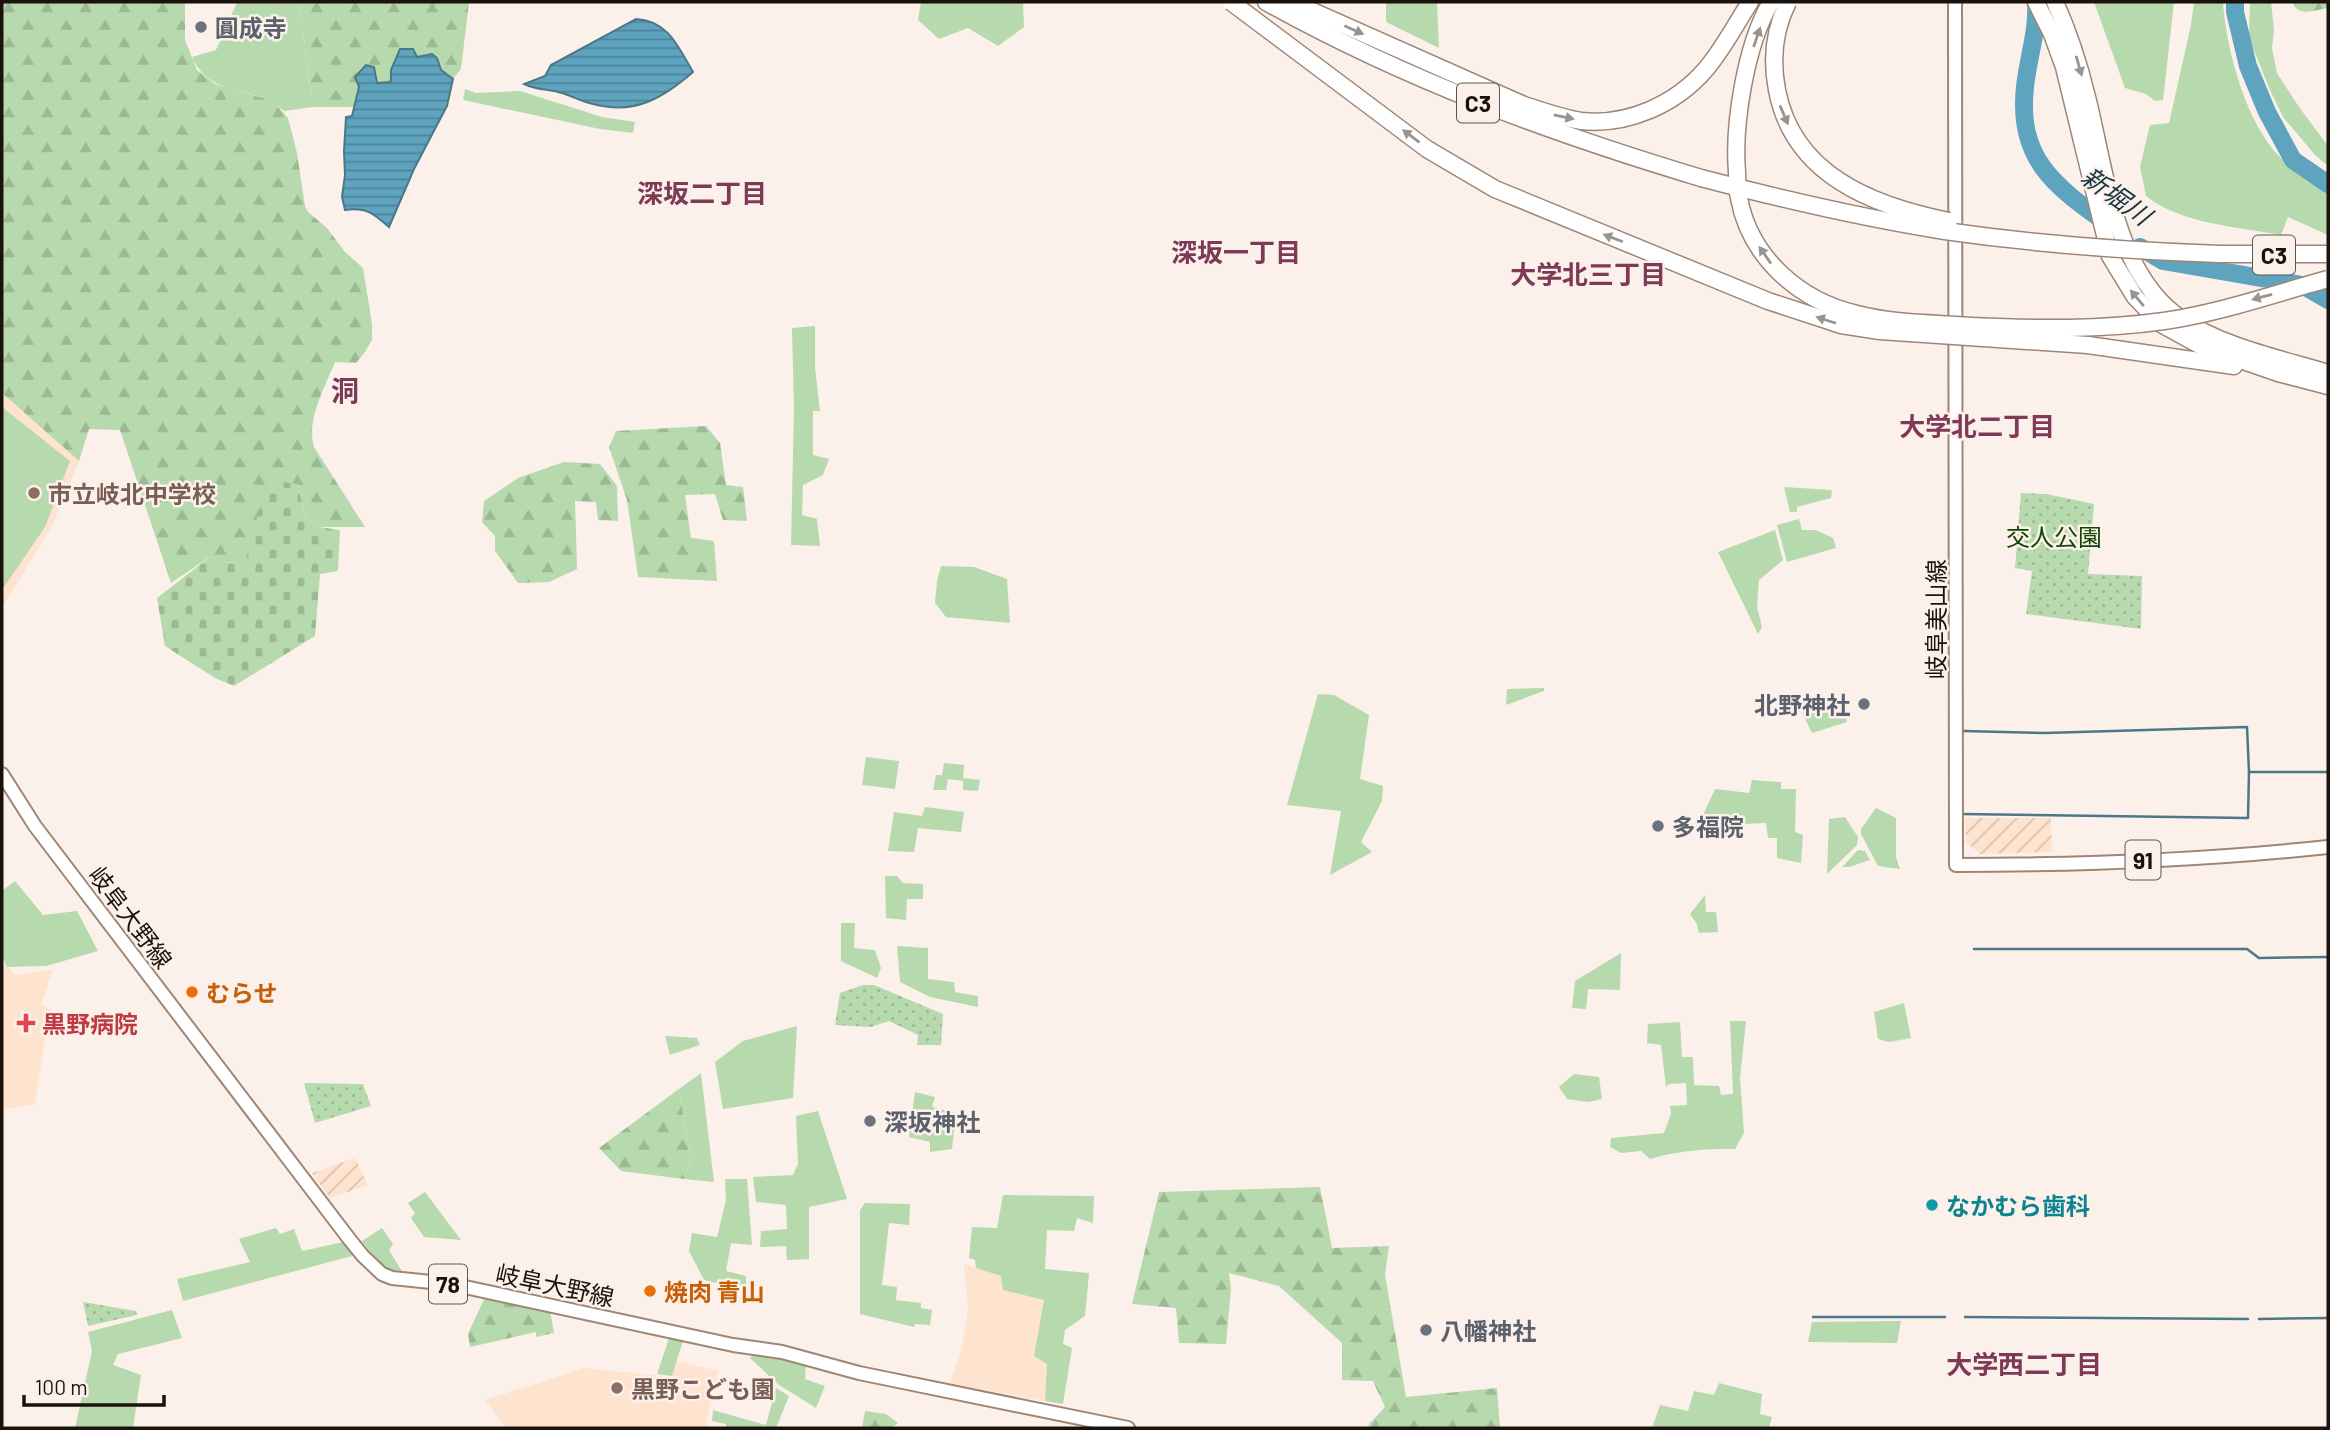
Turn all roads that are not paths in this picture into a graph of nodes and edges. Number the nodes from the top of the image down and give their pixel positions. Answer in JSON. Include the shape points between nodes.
{"nodes":[{"id":1,"x":1231,"y":2,"type":"edge"},
{"id":2,"x":1266,"y":2,"type":"edge"},
{"id":3,"x":1292,"y":2,"type":"edge"},
{"id":4,"x":1750,"y":2,"type":"edge"},
{"id":5,"x":1771,"y":2,"type":"edge"},
{"id":6,"x":1788,"y":2,"type":"edge"},
{"id":7,"x":1955,"y":2,"type":"edge"},
{"id":8,"x":2036,"y":2,"type":"edge"},
{"id":9,"x":2056,"y":2,"type":"edge"},
{"id":10,"x":2104,"y":252,"type":"junction"},
{"id":11,"x":2328,"y":254,"type":"edge"},
{"id":12,"x":2328,"y":279,"type":"edge"},
{"id":13,"x":2278,"y":373,"type":"junction"},
{"id":14,"x":2328,"y":373,"type":"edge"},
{"id":15,"x":2328,"y":386,"type":"edge"},
{"id":16,"x":2,"y":774,"type":"edge"},
{"id":17,"x":2328,"y":848,"type":"edge"},
{"id":18,"x":1128,"y":1428,"type":"edge"}],
"edges":[{"from":13,"to":1,"type":"highway","one_way":true,"bridge":true,"via":[[2088,345],[1881,331],[1841,325],[1768,301],[1495,189],[1427,149]]},
{"from":2,"to":10,"type":"highway","number":"C3","bridge":true,"via":[[1349,46],[1501,112],[1700,178],[1893,222]]},
{"from":3,"to":4,"type":"highway","one_way":true,"via":[[1524,104],[1583,121],[1615,120],[1662,105],[1706,69]]},
{"from":12,"to":5,"type":"highway","one_way":true,"bridge":true,"via":[[2166,321],[2080,328],[1891,321],[1824,304],[1772,266],[1754,240],[1739,198],[1735,136],[1739,110],[1754,44]]},
{"from":6,"to":10,"type":"highway","one_way":true,"bridge":true,"via":[[1773,54],[1781,111],[1796,140],[1839,182],[1899,210]]},
{"from":7,"to":17,"type":"main road","name":"岐阜美山線","number":"91","via":[[1956,865],[2252,855]]},
{"from":8,"to":10,"type":"highway","via":[[2064,67]]},
{"from":9,"to":14,"type":"highway","one_way":true,"via":[[2078,62],[2124,241],[2154,294],[2177,316],[2205,333]]},
{"from":10,"to":11,"type":"highway","number":"C3","bridge":true},
{"from":13,"to":10,"type":"highway","one_way":true,"via":[[2203,347],[2161,324],[2134,297]]},
{"from":13,"to":15,"type":"highway"},
{"from":16,"to":18,"type":"main road","name":"岐阜大野線","number":"78","via":[[35,826],[299,1174],[382,1274],[782,1352],[859,1373]]}]}
